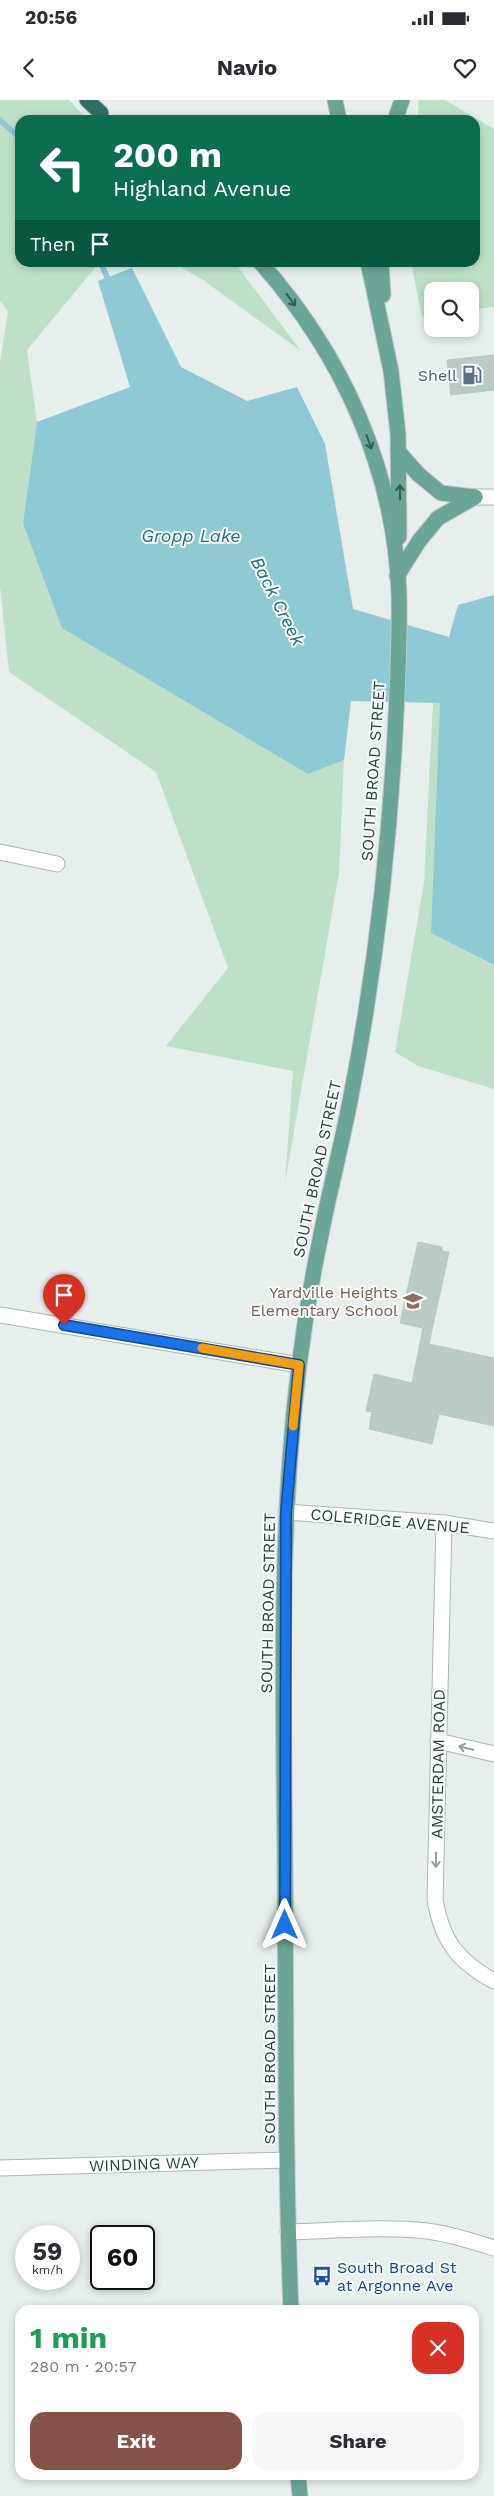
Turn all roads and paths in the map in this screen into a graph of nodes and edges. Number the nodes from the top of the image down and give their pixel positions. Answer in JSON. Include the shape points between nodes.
{"nodes":[{"id":1,"x":89,"y":100,"type":"edge"},
{"id":2,"x":402,"y":100,"type":"edge"},
{"id":3,"x":102,"y":115,"type":"edge"},
{"id":4,"x":397,"y":115,"type":"edge"},
{"id":5,"x":264,"y":267,"type":"edge"},
{"id":6,"x":369,"y":267,"type":"edge"},
{"id":7,"x":380,"y":267,"type":"edge"},
{"id":8,"x":390,"y":371,"type":"junction"},
{"id":9,"x":398,"y":451,"type":"junction"},
{"id":10,"x":475,"y":497,"type":"junction"},
{"id":11,"x":494,"y":497,"type":"edge"},
{"id":12,"x":397,"y":576,"type":"junction"},
{"id":13,"x":0,"y":852,"type":"edge"},
{"id":14,"x":57,"y":864,"type":"dead end"},
{"id":15,"x":0,"y":1315,"type":"edge"},
{"id":16,"x":299,"y":1365,"type":"junction"},
{"id":17,"x":286,"y":1512,"type":"junction"},
{"id":18,"x":444,"y":1523,"type":"junction"},
{"id":19,"x":494,"y":1531,"type":"edge"},
{"id":20,"x":438,"y":1741,"type":"junction"},
{"id":21,"x":494,"y":1754,"type":"edge"},
{"id":22,"x":494,"y":1981,"type":"edge"},
{"id":23,"x":287,"y":2160,"type":"junction"},
{"id":24,"x":0,"y":2168,"type":"edge"},
{"id":25,"x":288,"y":2232,"type":"junction"},
{"id":26,"x":494,"y":2248,"type":"edge"},
{"id":27,"x":291,"y":2305,"type":"edge"},
{"id":28,"x":297,"y":2480,"type":"edge"},
{"id":29,"x":298,"y":2480,"type":"edge"},
{"id":30,"x":296,"y":2496,"type":"edge"},
{"id":31,"x":300,"y":2496,"type":"edge"}],
"edges":[{"from":1,"to":3,"type":"highway"},
{"from":2,"to":4,"type":"main road"},
{"from":5,"to":12,"type":"main road","name":"SOUTH BROAD STREET","one_way":true,"via":[[316,332],[356,408],[385,498]]},
{"from":6,"to":8,"type":"main road","name":"SOUTH BROAD STREET"},
{"from":7,"to":8,"type":"main road"},
{"from":8,"to":9,"type":"main road","name":"SOUTH BROAD STREET"},
{"from":9,"to":10,"type":"main road","via":[[418,474],[441,492]]},
{"from":12,"to":9,"type":"main road","name":"SOUTH BROAD STREET","one_way":true},
{"from":10,"to":11,"type":"street"},
{"from":10,"to":12,"type":"main road","via":[[438,518]]},
{"from":12,"to":16,"type":"main road","name":"SOUTH BROAD STREET","via":[[395,727],[382,897],[365,1019],[320,1238]]},
{"from":13,"to":14,"type":"street"},
{"from":15,"to":16,"type":"street"},
{"from":16,"to":17,"type":"main road","name":"SOUTH BROAD STREET"},
{"from":17,"to":18,"type":"street","name":"COLERIDGE AVENUE"},
{"from":17,"to":23,"type":"main road","name":"SOUTH BROAD STREET"},
{"from":18,"to":19,"type":"street","name":"COLERIDGE AVENUE"},
{"from":18,"to":20,"type":"street","name":"AMSTERDAM ROAD"},
{"from":21,"to":20,"type":"street","one_way":true},
{"from":20,"to":22,"type":"street","name":"AMSTERDAM ROAD","one_way":true,"via":[[434,1900],[448,1941],[461,1958]]},
{"from":23,"to":24,"type":"street","name":"WINDING WAY"},
{"from":23,"to":25,"type":"main road","name":"SOUTH BROAD STREET"},
{"from":25,"to":26,"type":"street","via":[[427,2231]]},
{"from":25,"to":27,"type":"main road","name":"SOUTH BROAD STREET"},
{"from":28,"to":30,"type":"main road"},
{"from":29,"to":31,"type":"main road"}]}
